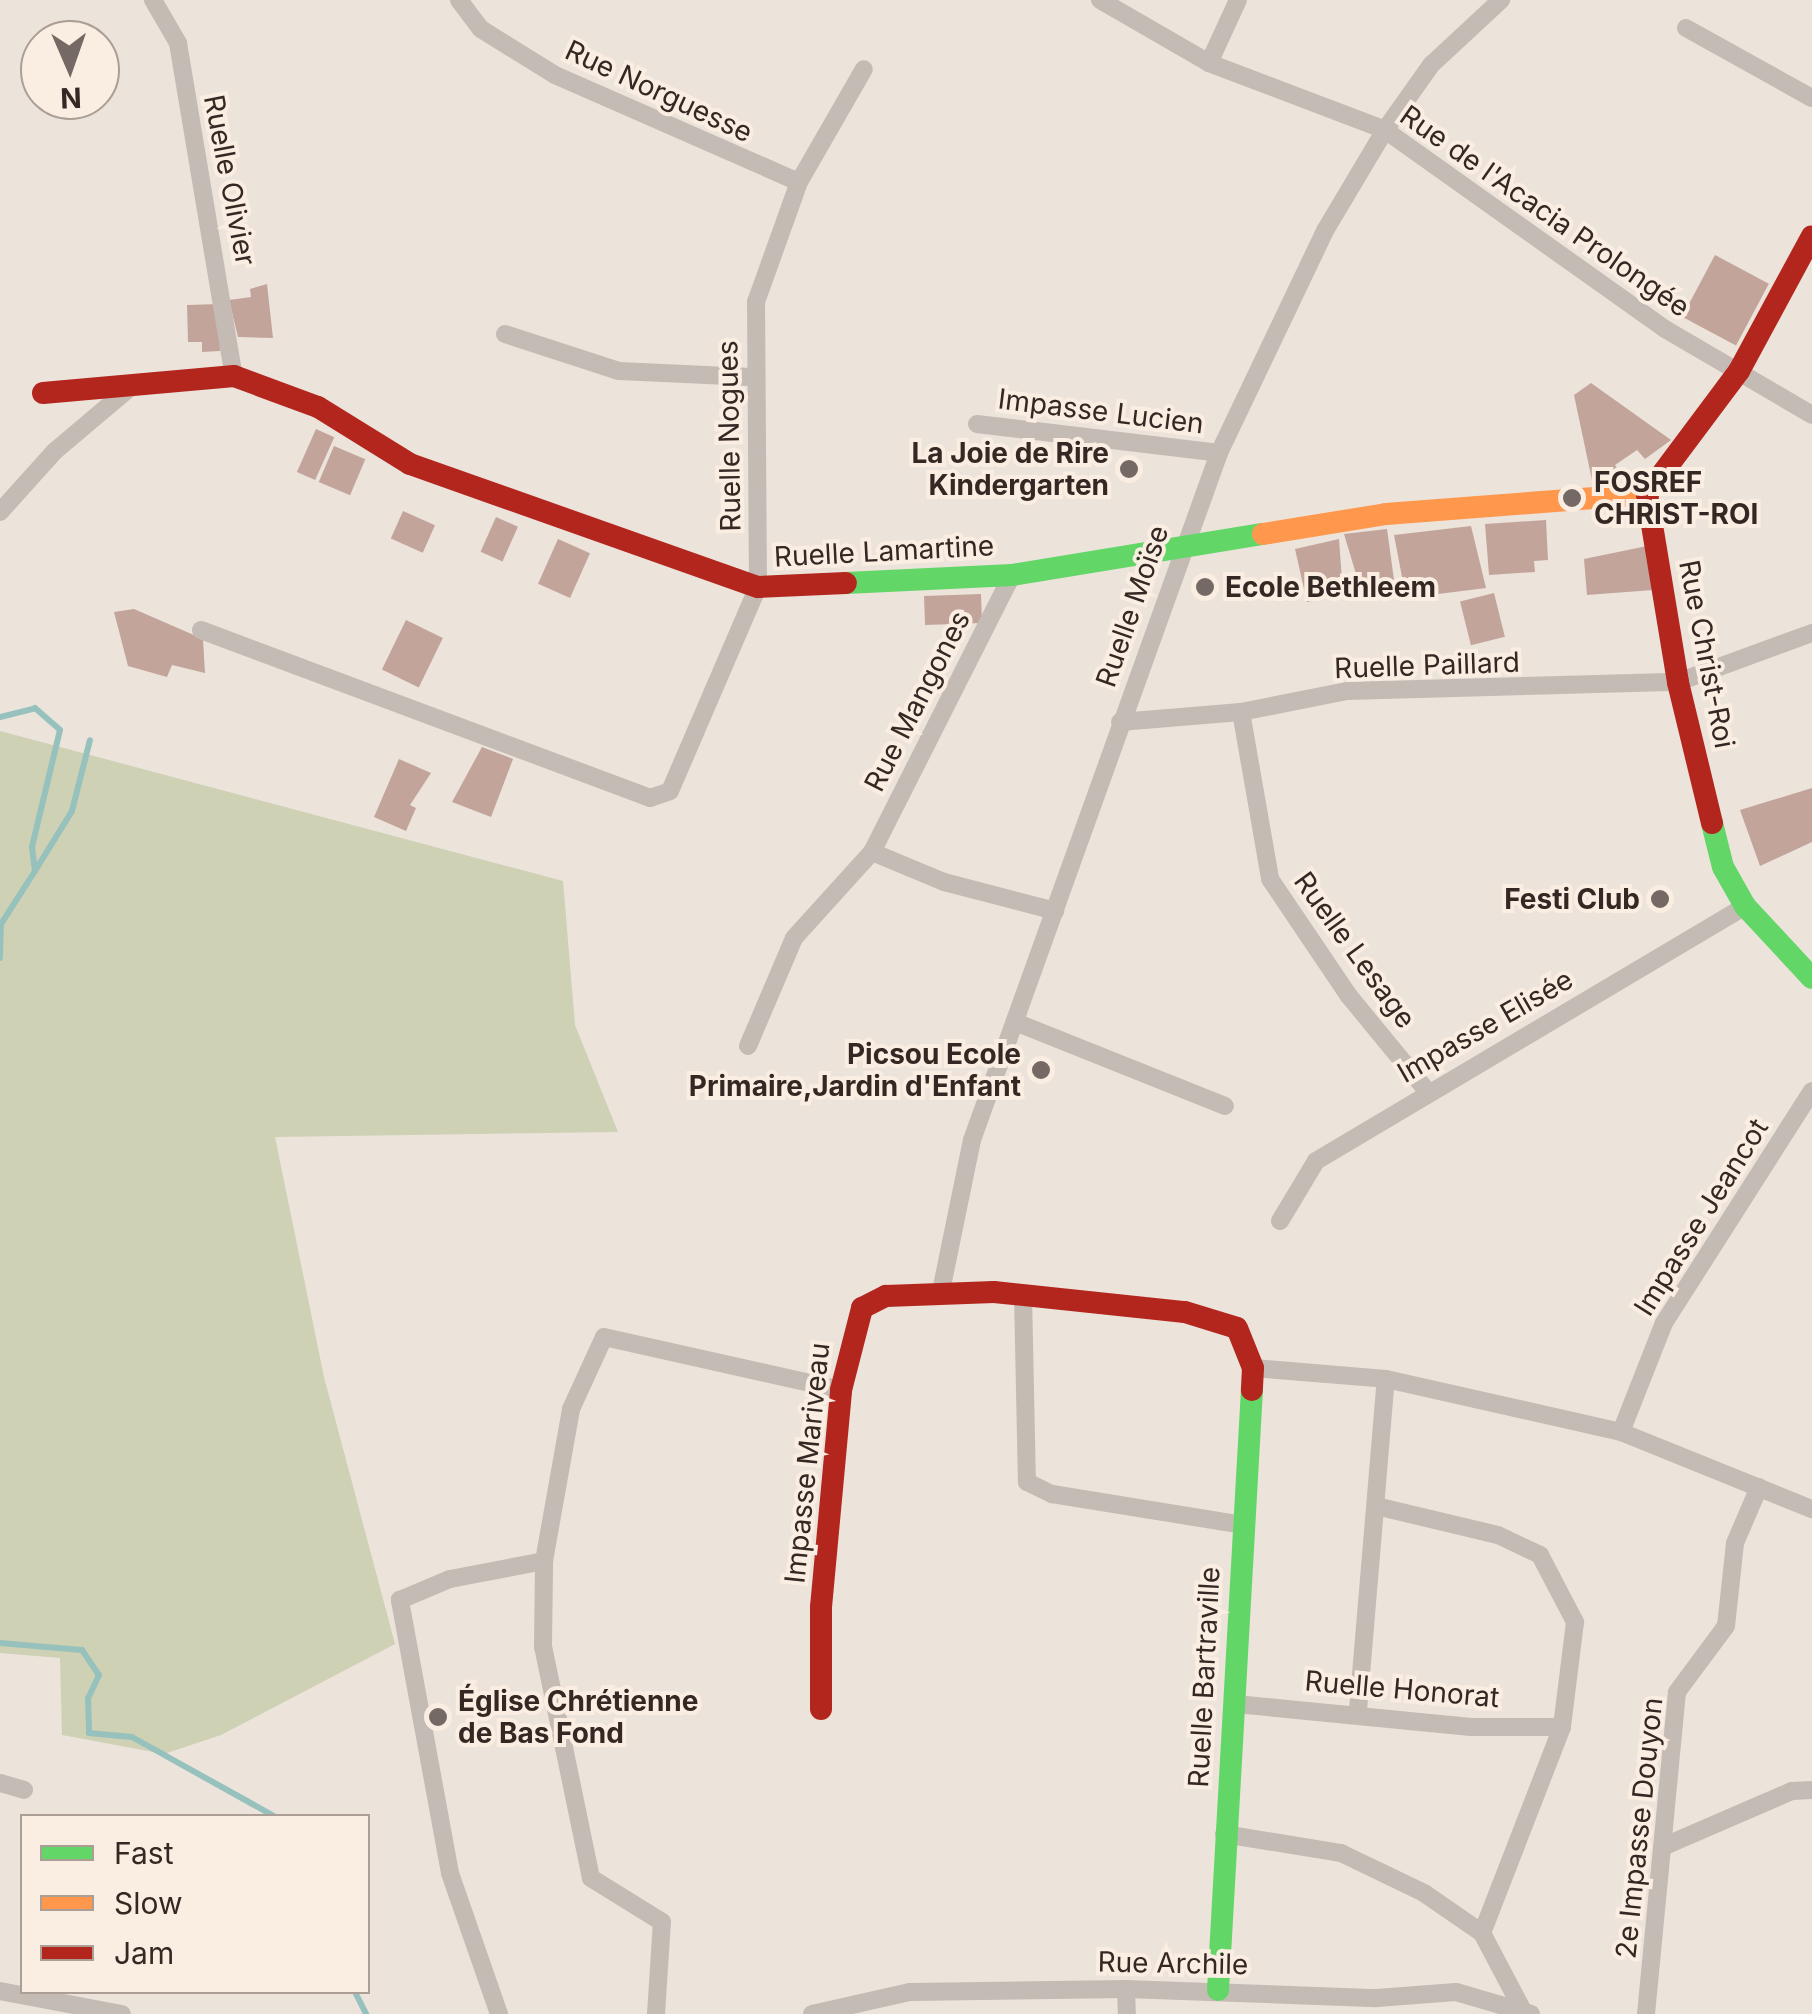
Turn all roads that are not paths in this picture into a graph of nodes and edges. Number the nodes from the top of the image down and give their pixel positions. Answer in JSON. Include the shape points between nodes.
{"nodes":[{"id":1,"x":153,"y":0,"type":"edge"},
{"id":2,"x":459,"y":0,"type":"edge"},
{"id":3,"x":1100,"y":0,"type":"edge"},
{"id":4,"x":1238,"y":0,"type":"edge"},
{"id":5,"x":1500,"y":0,"type":"edge"},
{"id":6,"x":1686,"y":28,"type":"dead end"},
{"id":7,"x":1209,"y":63,"type":"junction"},
{"id":8,"x":864,"y":69,"type":"dead end"},
{"id":9,"x":1812,"y":98,"type":"edge"},
{"id":10,"x":1384,"y":130,"type":"junction"},
{"id":11,"x":799,"y":182,"type":"junction"},
{"id":12,"x":1812,"y":236,"type":"edge"},
{"id":13,"x":505,"y":334,"type":"dead end"},
{"id":14,"x":1738,"y":371,"type":"junction"},
{"id":15,"x":234,"y":376,"type":"junction"},
{"id":16,"x":750,"y":377,"type":"junction"},
{"id":17,"x":142,"y":378,"type":"junction"},
{"id":18,"x":43,"y":393,"type":"dead end"},
{"id":19,"x":1812,"y":414,"type":"edge"},
{"id":20,"x":977,"y":424,"type":"dead end"},
{"id":21,"x":1219,"y":453,"type":"junction"},
{"id":22,"x":1646,"y":494,"type":"junction"},
{"id":23,"x":0,"y":512,"type":"edge"},
{"id":24,"x":1177,"y":554,"type":"junction"},
{"id":25,"x":1012,"y":575,"type":"junction"},
{"id":26,"x":758,"y":587,"type":"junction"},
{"id":27,"x":201,"y":630,"type":"dead end"},
{"id":28,"x":1812,"y":633,"type":"edge"},
{"id":29,"x":1678,"y":682,"type":"junction"},
{"id":30,"x":1241,"y":712,"type":"junction"},
{"id":31,"x":1120,"y":722,"type":"junction"},
{"id":32,"x":872,"y":852,"type":"junction"},
{"id":33,"x":1745,"y":906,"type":"junction"},
{"id":34,"x":1055,"y":911,"type":"junction"},
{"id":35,"x":1812,"y":978,"type":"edge"},
{"id":36,"x":1015,"y":1022,"type":"junction"},
{"id":37,"x":748,"y":1046,"type":"dead end"},
{"id":38,"x":1427,"y":1091,"type":"junction"},
{"id":39,"x":1812,"y":1091,"type":"edge"},
{"id":40,"x":1225,"y":1106,"type":"dead end"},
{"id":41,"x":1280,"y":1221,"type":"dead end"},
{"id":42,"x":941,"y":1291,"type":"junction"},
{"id":43,"x":1022,"y":1294,"type":"junction"},
{"id":44,"x":1253,"y":1368,"type":"junction"},
{"id":45,"x":1386,"y":1379,"type":"junction"},
{"id":46,"x":841,"y":1390,"type":"junction"},
{"id":47,"x":1620,"y":1432,"type":"junction"},
{"id":48,"x":1759,"y":1487,"type":"junction"},
{"id":49,"x":1376,"y":1506,"type":"junction"},
{"id":50,"x":1812,"y":1509,"type":"edge"},
{"id":51,"x":1243,"y":1525,"type":"junction"},
{"id":52,"x":544,"y":1561,"type":"junction"},
{"id":53,"x":1236,"y":1704,"type":"junction"},
{"id":54,"x":821,"y":1709,"type":"dead end"},
{"id":55,"x":1358,"y":1710,"type":"junction"},
{"id":56,"x":1562,"y":1726,"type":"junction"},
{"id":57,"x":0,"y":1783,"type":"edge"},
{"id":58,"x":24,"y":1790,"type":"dead end"},
{"id":59,"x":1812,"y":1790,"type":"edge"},
{"id":60,"x":1224,"y":1834,"type":"junction"},
{"id":61,"x":1667,"y":1845,"type":"junction"},
{"id":62,"x":1482,"y":1933,"type":"junction"},
{"id":63,"x":1126,"y":1989,"type":"junction"},
{"id":64,"x":0,"y":1990,"type":"edge"},
{"id":65,"x":1218,"y":1990,"type":"junction"},
{"id":66,"x":1377,"y":2006,"type":"edge"},
{"id":67,"x":1527,"y":2011,"type":"edge"},
{"id":68,"x":114,"y":2013,"type":"edge"},
{"id":69,"x":499,"y":2014,"type":"edge"},
{"id":70,"x":656,"y":2014,"type":"edge"},
{"id":71,"x":812,"y":2014,"type":"edge"},
{"id":72,"x":1127,"y":2014,"type":"edge"},
{"id":73,"x":1646,"y":2014,"type":"edge"}],
"edges":[{"from":1,"to":15,"type":"street","name":"Ruelle Olivier","via":[[178,43]]},
{"from":2,"to":11,"type":"street","name":"Rue Norguesse","via":[[481,29],[555,75]]},
{"from":3,"to":7,"type":"street","name":"Rue de l'Acacia Prolongée"},
{"from":4,"to":7,"type":"street"},
{"from":5,"to":10,"type":"street","name":"Ruelle Moïse","via":[[1431,66]]},
{"from":6,"to":9,"type":"street"},
{"from":7,"to":10,"type":"street","name":"Rue de l'Acacia Prolongée"},
{"from":8,"to":11,"type":"street","name":"Ruelle Nogues"},
{"from":10,"to":14,"type":"street","name":"Rue de l'Acacia Prolongée","via":[[1665,329]]},
{"from":10,"to":21,"type":"street","name":"Ruelle Moïse","via":[[1326,230]]},
{"from":11,"to":16,"type":"street","name":"Ruelle Nogues","via":[[756,302]]},
{"from":12,"to":14,"type":"street"},
{"from":13,"to":16,"type":"street","via":[[619,371]]},
{"from":14,"to":19,"type":"street","name":"Rue de l'Acacia Prolongée"},
{"from":14,"to":22,"type":"street"},
{"from":15,"to":17,"type":"street","name":"Ruelle Lamartine"},
{"from":15,"to":26,"type":"street","name":"Ruelle Lamartine","via":[[318,407],[410,464]]},
{"from":16,"to":26,"type":"street","name":"Ruelle Nogues"},
{"from":17,"to":18,"type":"street","name":"Ruelle Lamartine"},
{"from":17,"to":23,"type":"street","via":[[55,450]]},
{"from":20,"to":21,"type":"street","name":"Impasse Lucien"},
{"from":21,"to":24,"type":"street","name":"Ruelle Moïse"},
{"from":22,"to":24,"type":"street","name":"Ruelle Lamartine","via":[[1386,514]]},
{"from":22,"to":29,"type":"street","name":"Rue Christ-Roi"},
{"from":24,"to":25,"type":"street","name":"Ruelle Lamartine"},
{"from":24,"to":31,"type":"street","name":"Ruelle Moïse"},
{"from":25,"to":26,"type":"street","name":"Ruelle Lamartine"},
{"from":25,"to":32,"type":"street","name":"Rue Mangones"},
{"from":26,"to":27,"type":"street","via":[[670,792],[650,798]]},
{"from":28,"to":29,"type":"street","name":"Ruelle Paillard"},
{"from":29,"to":30,"type":"street","name":"Ruelle Paillard","via":[[1347,691]]},
{"from":29,"to":33,"type":"street","name":"Rue Christ-Roi","via":[[1723,867]]},
{"from":30,"to":31,"type":"street","name":"Ruelle Paillard"},
{"from":30,"to":38,"type":"street","name":"Ruelle Lesage","via":[[1270,879],[1349,996]]},
{"from":31,"to":34,"type":"street","name":"Ruelle Moïse"},
{"from":32,"to":34,"type":"street","via":[[944,882]]},
{"from":32,"to":37,"type":"street","name":"Rue Mangones","via":[[794,938]]},
{"from":33,"to":35,"type":"street","name":"Rue Christ-Roi"},
{"from":33,"to":38,"type":"street","name":"Impasse Elisée"},
{"from":34,"to":36,"type":"street","name":"Ruelle Moïse"},
{"from":36,"to":40,"type":"street"},
{"from":36,"to":42,"type":"street","name":"Ruelle Moïse","via":[[972,1140]]},
{"from":38,"to":41,"type":"street","name":"Impasse Elisée","via":[[1316,1161]]},
{"from":39,"to":47,"type":"street","name":"Impasse Jeancot","via":[[1664,1323]]},
{"from":42,"to":43,"type":"street"},
{"from":42,"to":46,"type":"street","name":"Impasse Mariveau","via":[[886,1296],[862,1308]]},
{"from":43,"to":44,"type":"street","via":[[1186,1312],[1238,1328]]},
{"from":43,"to":51,"type":"street","via":[[1027,1482],[1052,1494]]},
{"from":44,"to":45,"type":"street"},
{"from":44,"to":51,"type":"street","name":"Ruelle Bartraville"},
{"from":45,"to":47,"type":"street"},
{"from":45,"to":49,"type":"street"},
{"from":46,"to":52,"type":"street","via":[[604,1337],[571,1409]]},
{"from":46,"to":54,"type":"street","name":"Impasse Mariveau","via":[[821,1607]]},
{"from":47,"to":48,"type":"street"},
{"from":48,"to":50,"type":"street"},
{"from":48,"to":61,"type":"street","name":"2e Impasse Douyon","via":[[1735,1543],[1726,1626],[1678,1692]]},
{"from":49,"to":55,"type":"street"},
{"from":49,"to":56,"type":"street","via":[[1498,1534],[1540,1555],[1575,1622]]},
{"from":51,"to":53,"type":"street","name":"Ruelle Bartraville"},
{"from":52,"to":69,"type":"street","via":[[450,1579],[400,1600],[450,1873]]},
{"from":52,"to":70,"type":"street","via":[[543,1648],[592,1878],[662,1922]]},
{"from":53,"to":55,"type":"street","name":"Ruelle Honorat"},
{"from":53,"to":60,"type":"street","name":"Ruelle Bartraville"},
{"from":55,"to":56,"type":"street","name":"Ruelle Honorat","via":[[1471,1727]]},
{"from":56,"to":62,"type":"street"},
{"from":57,"to":58,"type":"street"},
{"from":59,"to":61,"type":"street","via":[[1792,1791]]},
{"from":60,"to":62,"type":"street","via":[[1341,1853],[1424,1892]]},
{"from":60,"to":65,"type":"street","name":"Ruelle Bartraville"},
{"from":61,"to":73,"type":"street","name":"2e Impasse Douyon"},
{"from":62,"to":67,"type":"street"},
{"from":63,"to":65,"type":"street","name":"Rue Archile"},
{"from":63,"to":71,"type":"street","name":"Rue Archile","via":[[910,1992]]},
{"from":63,"to":72,"type":"street"},
{"from":64,"to":68,"type":"street"},
{"from":65,"to":66,"type":"street","name":"Rue Archile"},
{"from":66,"to":67,"type":"street","name":"Rue Archile","via":[[1456,1992]]}]}
